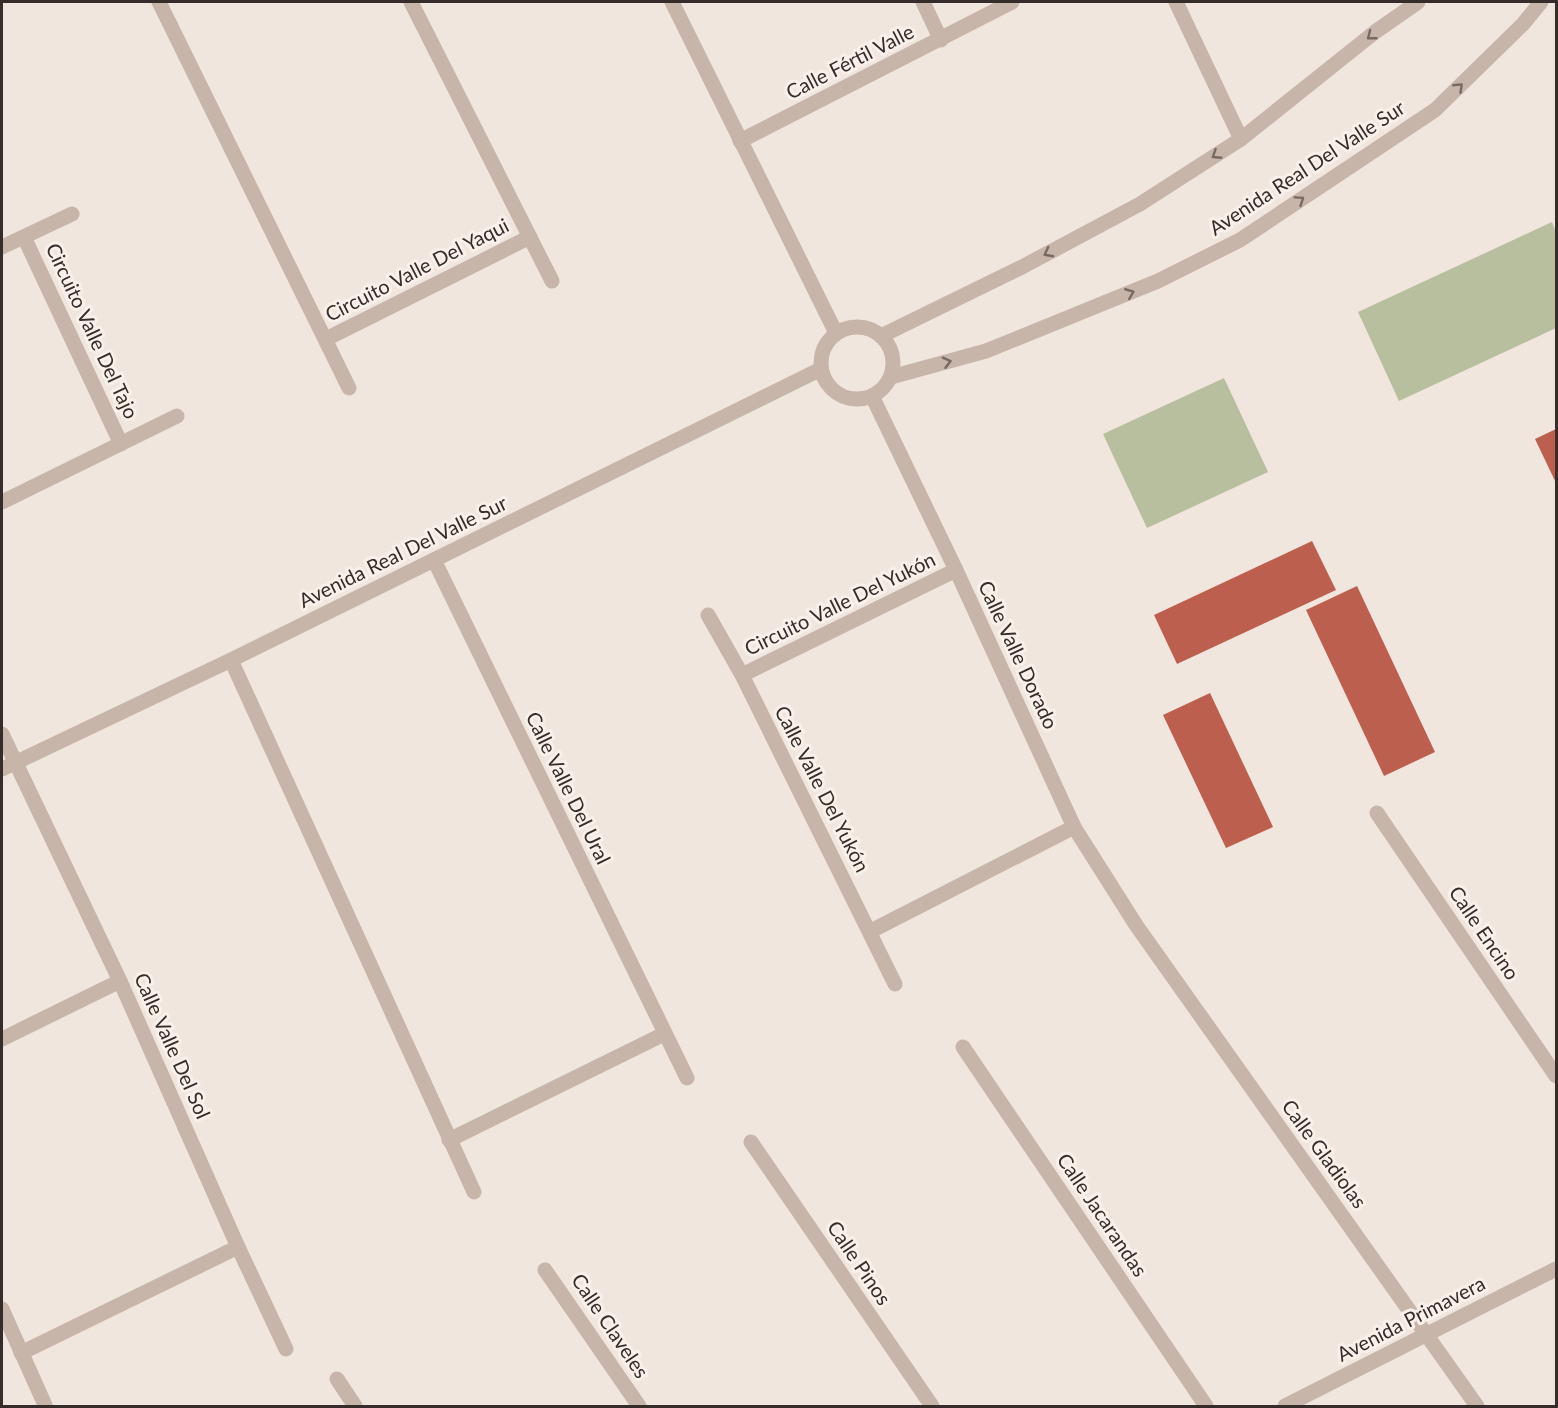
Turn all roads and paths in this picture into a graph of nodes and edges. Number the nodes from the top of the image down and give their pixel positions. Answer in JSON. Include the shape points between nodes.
{"nodes":[{"id":1,"x":159,"y":2,"type":"edge"},
{"id":2,"x":411,"y":2,"type":"edge"},
{"id":3,"x":672,"y":2,"type":"edge"},
{"id":4,"x":923,"y":2,"type":"edge"},
{"id":5,"x":1012,"y":2,"type":"edge"},
{"id":6,"x":1176,"y":2,"type":"edge"},
{"id":7,"x":1418,"y":2,"type":"edge"},
{"id":8,"x":1541,"y":2,"type":"edge"},
{"id":9,"x":941,"y":40,"type":"junction"},
{"id":10,"x":1241,"y":139,"type":"junction"},
{"id":11,"x":740,"y":141,"type":"junction"},
{"id":12,"x":72,"y":214,"type":"dead end"},
{"id":13,"x":24,"y":237,"type":"junction"},
{"id":14,"x":530,"y":237,"type":"junction"},
{"id":15,"x":2,"y":247,"type":"edge"},
{"id":16,"x":552,"y":281,"type":"dead end"},
{"id":17,"x":836,"y":333,"type":"junction"},
{"id":18,"x":881,"y":336,"type":"junction"},
{"id":19,"x":327,"y":339,"type":"junction"},
{"id":20,"x":821,"y":369,"type":"junction"},
{"id":21,"x":891,"y":377,"type":"junction"},
{"id":22,"x":349,"y":388,"type":"dead end"},
{"id":23,"x":872,"y":396,"type":"junction"},
{"id":24,"x":177,"y":416,"type":"dead end"},
{"id":25,"x":121,"y":444,"type":"junction"},
{"id":26,"x":2,"y":502,"type":"edge"},
{"id":27,"x":434,"y":560,"type":"junction"},
{"id":28,"x":956,"y":570,"type":"junction"},
{"id":29,"x":708,"y":615,"type":"dead end"},
{"id":30,"x":231,"y":660,"type":"junction"},
{"id":31,"x":741,"y":675,"type":"junction"},
{"id":32,"x":2,"y":734,"type":"edge"},
{"id":33,"x":8,"y":766,"type":"edge"},
{"id":34,"x":1377,"y":813,"type":"dead end"},
{"id":35,"x":1074,"y":827,"type":"junction"},
{"id":36,"x":1136,"y":926,"type":"joint"},
{"id":37,"x":871,"y":932,"type":"junction"},
{"id":38,"x":120,"y":981,"type":"junction"},
{"id":39,"x":895,"y":984,"type":"dead end"},
{"id":40,"x":664,"y":1034,"type":"junction"},
{"id":41,"x":2,"y":1039,"type":"edge"},
{"id":42,"x":963,"y":1047,"type":"dead end"},
{"id":43,"x":1557,"y":1076,"type":"edge"},
{"id":44,"x":687,"y":1078,"type":"dead end"},
{"id":45,"x":449,"y":1140,"type":"junction"},
{"id":46,"x":751,"y":1142,"type":"dead end"},
{"id":47,"x":474,"y":1192,"type":"dead end"},
{"id":48,"x":238,"y":1247,"type":"junction"},
{"id":49,"x":1557,"y":1269,"type":"edge"},
{"id":50,"x":545,"y":1270,"type":"dead end"},
{"id":51,"x":2,"y":1309,"type":"edge"},
{"id":52,"x":1427,"y":1334,"type":"junction"},
{"id":53,"x":286,"y":1348,"type":"dead end"},
{"id":54,"x":21,"y":1353,"type":"junction"},
{"id":55,"x":337,"y":1379,"type":"dead end"},
{"id":56,"x":45,"y":1405,"type":"dead end"},
{"id":57,"x":355,"y":1407,"type":"edge"},
{"id":58,"x":639,"y":1407,"type":"edge"},
{"id":59,"x":932,"y":1407,"type":"edge"},
{"id":60,"x":1206,"y":1407,"type":"edge"},
{"id":61,"x":1284,"y":1407,"type":"edge"},
{"id":62,"x":1477,"y":1407,"type":"edge"}],
"edges":[{"from":1,"to":19,"type":"street","name":"Circuito Valle Del Yaqui"},
{"from":2,"to":14,"type":"street","name":"Circuito Valle Del Yaqui"},
{"from":3,"to":11,"type":"street"},
{"from":4,"to":9,"type":"street","name":"Calle Fértil Valle"},
{"from":5,"to":9,"type":"street"},
{"from":6,"to":10,"type":"street"},
{"from":7,"to":10,"type":"street","one_way":true},
{"from":21,"to":8,"type":"street","name":"Avenida Real Del Valle Sur","one_way":true,"via":[[986,351],[1158,281],[1240,240],[1435,110]]},
{"from":9,"to":11,"type":"street","name":"Calle Fértil Valle"},
{"from":10,"to":18,"type":"street","one_way":true,"via":[[1140,204]]},
{"from":11,"to":17,"type":"street"},
{"from":12,"to":13,"type":"street"},
{"from":13,"to":15,"type":"street","name":"Circuito Valle Del Tajo"},
{"from":13,"to":25,"type":"street","name":"Circuito Valle Del Tajo"},
{"from":14,"to":16,"type":"street"},
{"from":14,"to":19,"type":"street","name":"Circuito Valle Del Yaqui"},
{"from":17,"to":18,"type":"street","via":[[851,327],[867,328]]},
{"from":17,"to":20,"type":"street","via":[[821,356]]},
{"from":18,"to":21,"type":"street","via":[[893,355]]},
{"from":19,"to":22,"type":"street"},
{"from":20,"to":23,"type":"street","via":[[831,388],[850,398]]},
{"from":20,"to":27,"type":"street","name":"Avenida Real Del Valle Sur"},
{"from":21,"to":23,"type":"street","via":[[884,389]]},
{"from":23,"to":28,"type":"street","name":"Calle Valle Dorado"},
{"from":24,"to":25,"type":"street"},
{"from":25,"to":26,"type":"street","name":"Circuito Valle Del Tajo"},
{"from":27,"to":30,"type":"street","name":"Avenida Real Del Valle Sur"},
{"from":27,"to":40,"type":"street","name":"Calle Valle Del Ural"},
{"from":28,"to":31,"type":"street","name":"Circuito Valle Del Yukón"},
{"from":28,"to":35,"type":"street","name":"Calle Valle Dorado"},
{"from":29,"to":31,"type":"street","name":"Calle Valle Del Yukón"},
{"from":30,"to":33,"type":"street","name":"Avenida Real Del Valle Sur"},
{"from":30,"to":45,"type":"street"},
{"from":31,"to":37,"type":"street","name":"Calle Valle Del Yukón"},
{"from":32,"to":33,"type":"street","name":"Calle Valle Del Sol"},
{"from":33,"to":38,"type":"street","name":"Calle Valle Del Sol"},
{"from":34,"to":43,"type":"street","name":"Calle Encino"},
{"from":35,"to":36,"type":"street","name":"Calle Valle Dorado"},
{"from":35,"to":37,"type":"street"},
{"from":36,"to":52,"type":"street","name":"Calle Gladiolas"},
{"from":37,"to":39,"type":"street","name":"Calle Valle Del Yukón"},
{"from":38,"to":41,"type":"street"},
{"from":38,"to":48,"type":"street","name":"Calle Valle Del Sol"},
{"from":40,"to":44,"type":"street","name":"Calle Valle Del Ural"},
{"from":40,"to":45,"type":"street"},
{"from":42,"to":60,"type":"street","name":"Calle Jacarandas"},
{"from":45,"to":47,"type":"street"},
{"from":46,"to":59,"type":"street","name":"Calle Pinos"},
{"from":48,"to":53,"type":"street","name":"Calle Valle Del Sol"},
{"from":48,"to":54,"type":"street"},
{"from":49,"to":52,"type":"street","name":"Avenida Primavera"},
{"from":50,"to":58,"type":"street","name":"Calle Claveles"},
{"from":51,"to":54,"type":"street"},
{"from":52,"to":61,"type":"street","name":"Avenida Primavera"},
{"from":52,"to":62,"type":"street","name":"Calle Gladiolas"},
{"from":54,"to":56,"type":"street"},
{"from":55,"to":57,"type":"street"}]}
